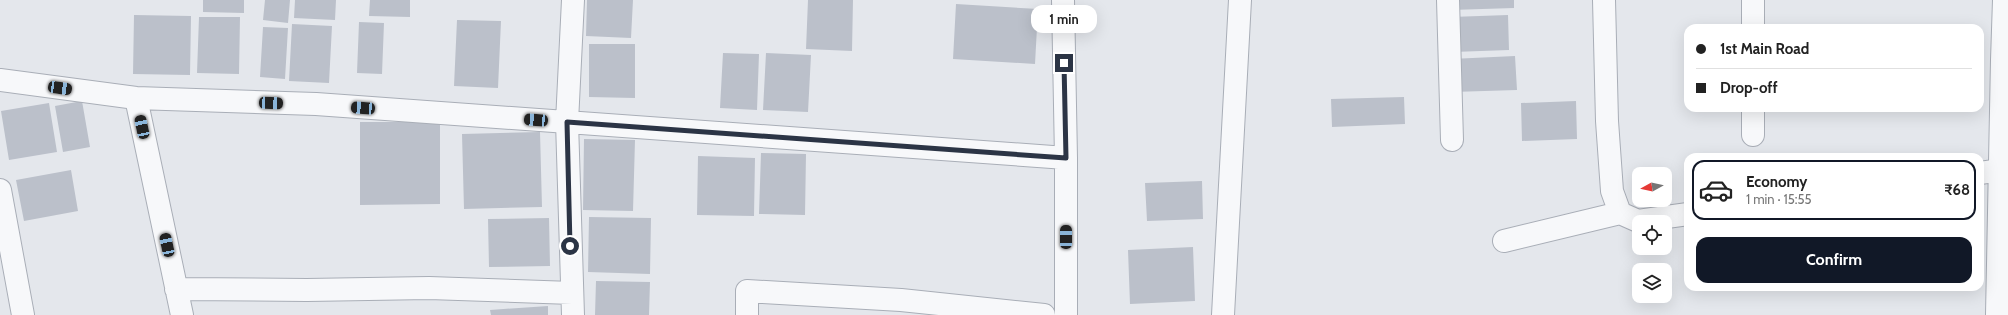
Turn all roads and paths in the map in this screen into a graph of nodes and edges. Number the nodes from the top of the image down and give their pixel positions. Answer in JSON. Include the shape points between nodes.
{"nodes":[{"id":1,"x":573,"y":0,"type":"edge"},
{"id":2,"x":1063,"y":0,"type":"edge"},
{"id":3,"x":1240,"y":0,"type":"edge"},
{"id":4,"x":1448,"y":0,"type":"edge"},
{"id":5,"x":1604,"y":0,"type":"edge"},
{"id":6,"x":1752,"y":0,"type":"edge"},
{"id":7,"x":2004,"y":0,"type":"edge"},
{"id":8,"x":1753,"y":24,"type":"edge"},
{"id":9,"x":0,"y":80,"type":"edge"},
{"id":10,"x":136,"y":98,"type":"junction"},
{"id":11,"x":1753,"y":112,"type":"edge"},
{"id":12,"x":567,"y":122,"type":"junction"},
{"id":13,"x":1753,"y":135,"type":"dead end"},
{"id":14,"x":1452,"y":140,"type":"dead end"},
{"id":15,"x":1066,"y":158,"type":"junction"},
{"id":16,"x":1996,"y":171,"type":"edge"},
{"id":17,"x":0,"y":196,"type":"edge"},
{"id":18,"x":1620,"y":212,"type":"junction"},
{"id":19,"x":1684,"y":215,"type":"edge"},
{"id":20,"x":1504,"y":241,"type":"dead end"},
{"id":21,"x":176,"y":289,"type":"junction"},
{"id":22,"x":572,"y":293,"type":"junction"},
{"id":23,"x":901,"y":308,"type":"edge"},
{"id":24,"x":23,"y":315,"type":"edge"},
{"id":25,"x":182,"y":315,"type":"edge"},
{"id":26,"x":573,"y":315,"type":"edge"},
{"id":27,"x":747,"y":315,"type":"edge"},
{"id":28,"x":1044,"y":315,"type":"edge"},
{"id":29,"x":1066,"y":315,"type":"edge"},
{"id":30,"x":1223,"y":315,"type":"edge"},
{"id":31,"x":1997,"y":315,"type":"edge"}],
"edges":[{"from":1,"to":12,"type":"street"},
{"from":2,"to":15,"type":"street"},
{"from":3,"to":30,"type":"street"},
{"from":4,"to":14,"type":"street"},
{"from":5,"to":18,"type":"street","via":[[1607,121],[1612,192]]},
{"from":6,"to":8,"type":"street"},
{"from":7,"to":16,"type":"street"},
{"from":9,"to":10,"type":"street"},
{"from":10,"to":12,"type":"street","via":[[316,104]]},
{"from":10,"to":21,"type":"street"},
{"from":11,"to":13,"type":"street"},
{"from":12,"to":15,"type":"street"},
{"from":12,"to":22,"type":"street"},
{"from":15,"to":29,"type":"street"},
{"from":16,"to":31,"type":"street"},
{"from":17,"to":24,"type":"street"},
{"from":18,"to":19,"type":"street","via":[[1638,221]]},
{"from":18,"to":20,"type":"street"},
{"from":21,"to":22,"type":"street","via":[[429,288]]},
{"from":21,"to":25,"type":"street"},
{"from":22,"to":26,"type":"street"},
{"from":23,"to":27,"type":"street","via":[[747,291]]},
{"from":23,"to":28,"type":"street"}]}
